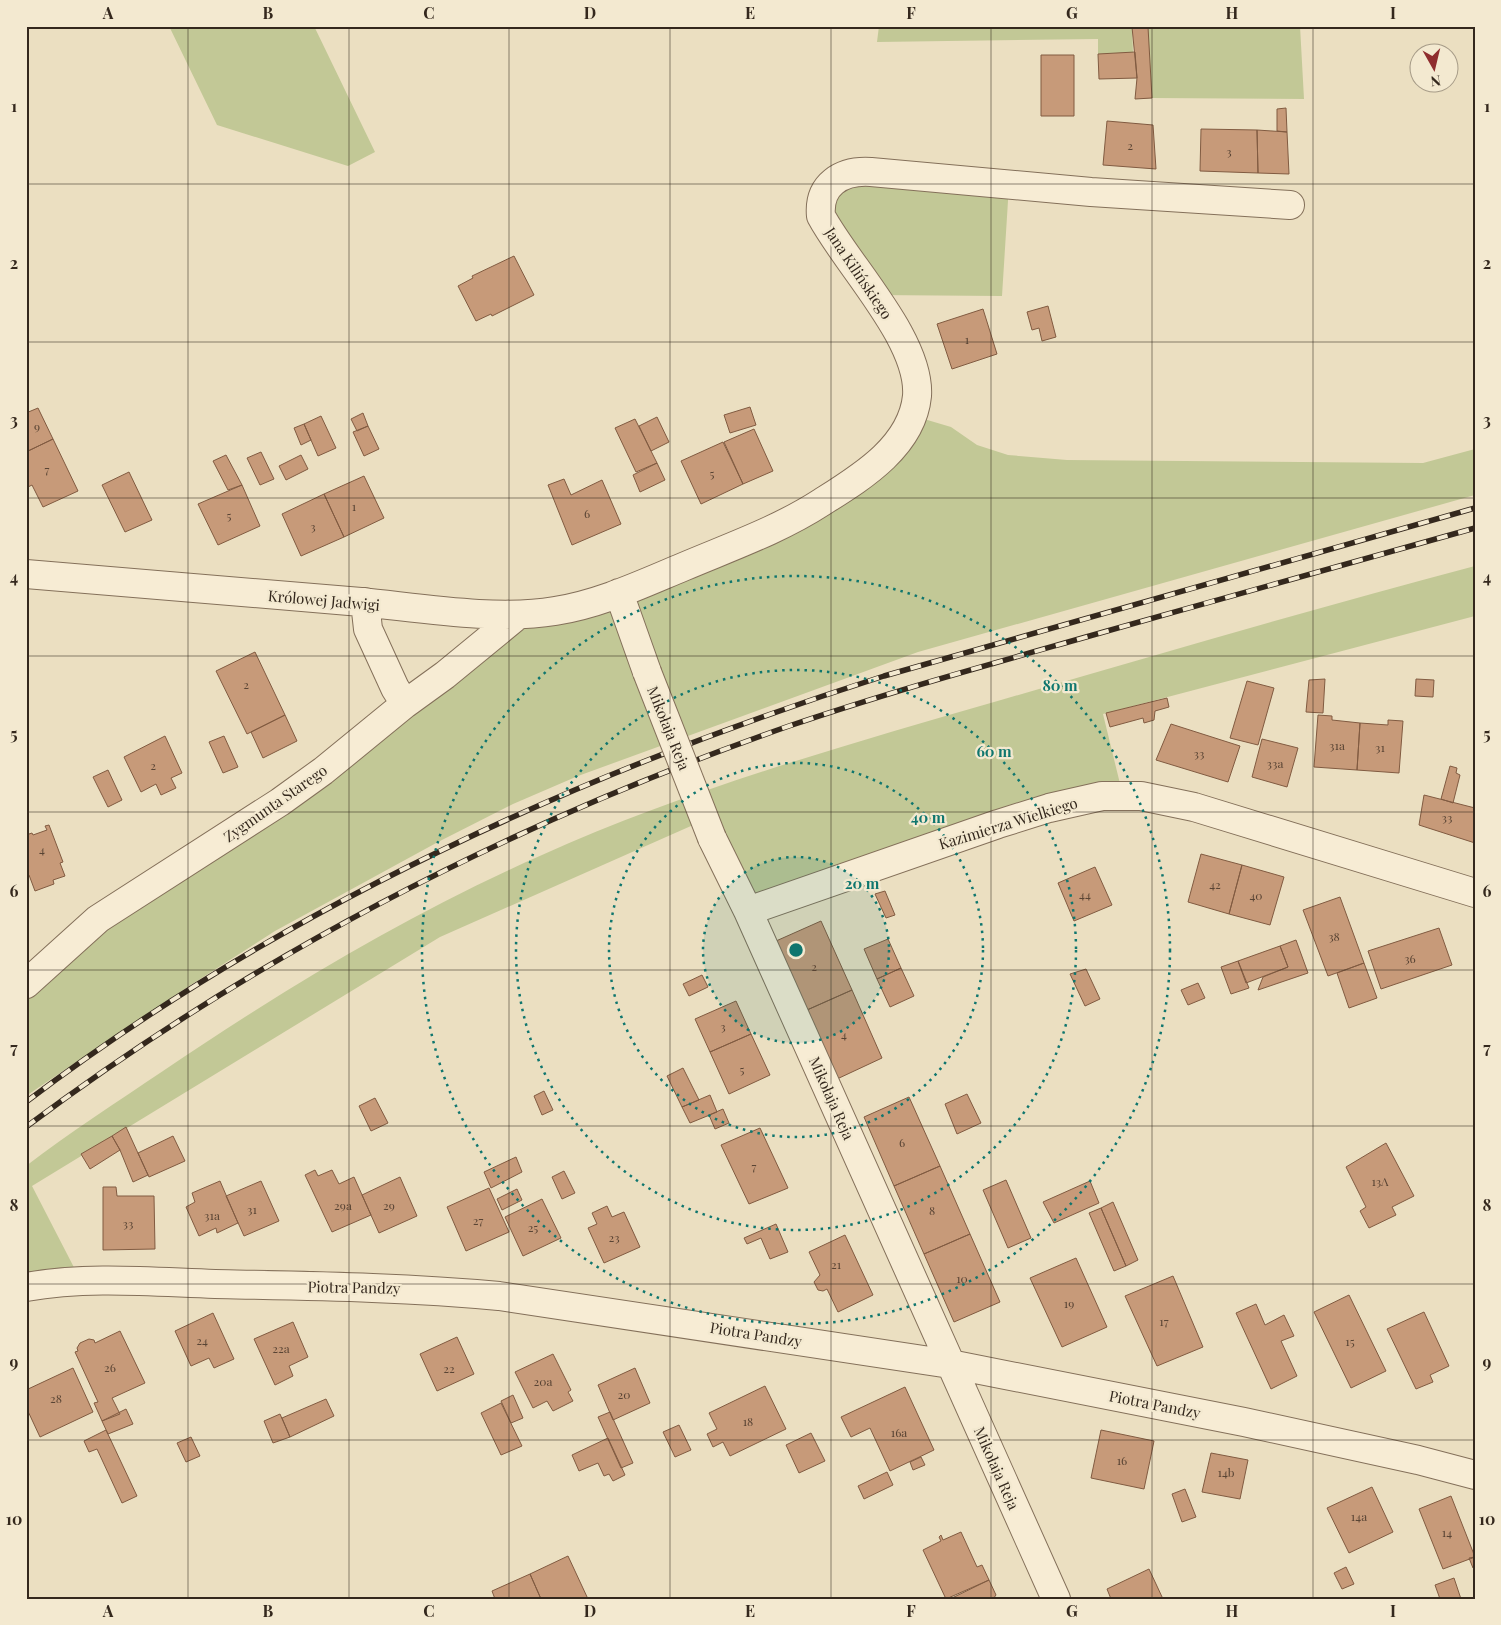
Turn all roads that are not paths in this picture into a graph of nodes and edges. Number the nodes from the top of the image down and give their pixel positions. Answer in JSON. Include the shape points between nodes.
{"nodes":[{"id":1,"x":1290,"y":205,"type":"dead end"},
{"id":2,"x":26,"y":574,"type":"edge"},
{"id":3,"x":618,"y":593,"type":"junction"},
{"id":4,"x":365,"y":602,"type":"junction"},
{"id":5,"x":518,"y":615,"type":"junction"},
{"id":6,"x":405,"y":704,"type":"junction"},
{"id":7,"x":1475,"y":893,"type":"edge"},
{"id":8,"x":748,"y":911,"type":"junction"},
{"id":9,"x":26,"y":984,"type":"edge"},
{"id":10,"x":26,"y":1288,"type":"edge"},
{"id":11,"x":950,"y":1364,"type":"junction"},
{"id":12,"x":1475,"y":1475,"type":"edge"},
{"id":13,"x":1056,"y":1599,"type":"edge"}],
"edges":[{"from":1,"to":3,"type":"street","name":"Jana Kilińskiego","via":[[865,172],[835,180],[824,190],[821,216],[900,336],[916,382],[911,418],[886,456],[812,509],[771,531]]},
{"from":2,"to":4,"type":"street","name":"Królowej Jadwigi"},
{"from":3,"to":5,"type":"street","name":"Królowej Jadwigi","via":[[556,611]]},
{"from":3,"to":8,"type":"street","name":"Mikołaja Reja","bridge":true,"via":[[712,838]]},
{"from":4,"to":5,"type":"street","name":"Królowej Jadwigi"},
{"from":4,"to":6,"type":"street","via":[[368,629]]},
{"from":5,"to":6,"type":"street","name":"Zygmunta Starego"},
{"from":6,"to":9,"type":"street","name":"Zygmunta Starego","via":[[280,802],[98,918]]},
{"from":7,"to":8,"type":"street","name":"Kazimierza Wielkiego","via":[[1194,806],[1141,796],[1102,796],[998,824]]},
{"from":8,"to":11,"type":"street","name":"Mikołaja Reja"},
{"from":10,"to":11,"type":"street","name":"Piotra Pandzy","via":[[82,1281],[425,1289],[509,1297]]},
{"from":11,"to":12,"type":"street","name":"Piotra Pandzy","via":[[1244,1422]]},
{"from":11,"to":13,"type":"street","name":"Mikołaja Reja"}]}
